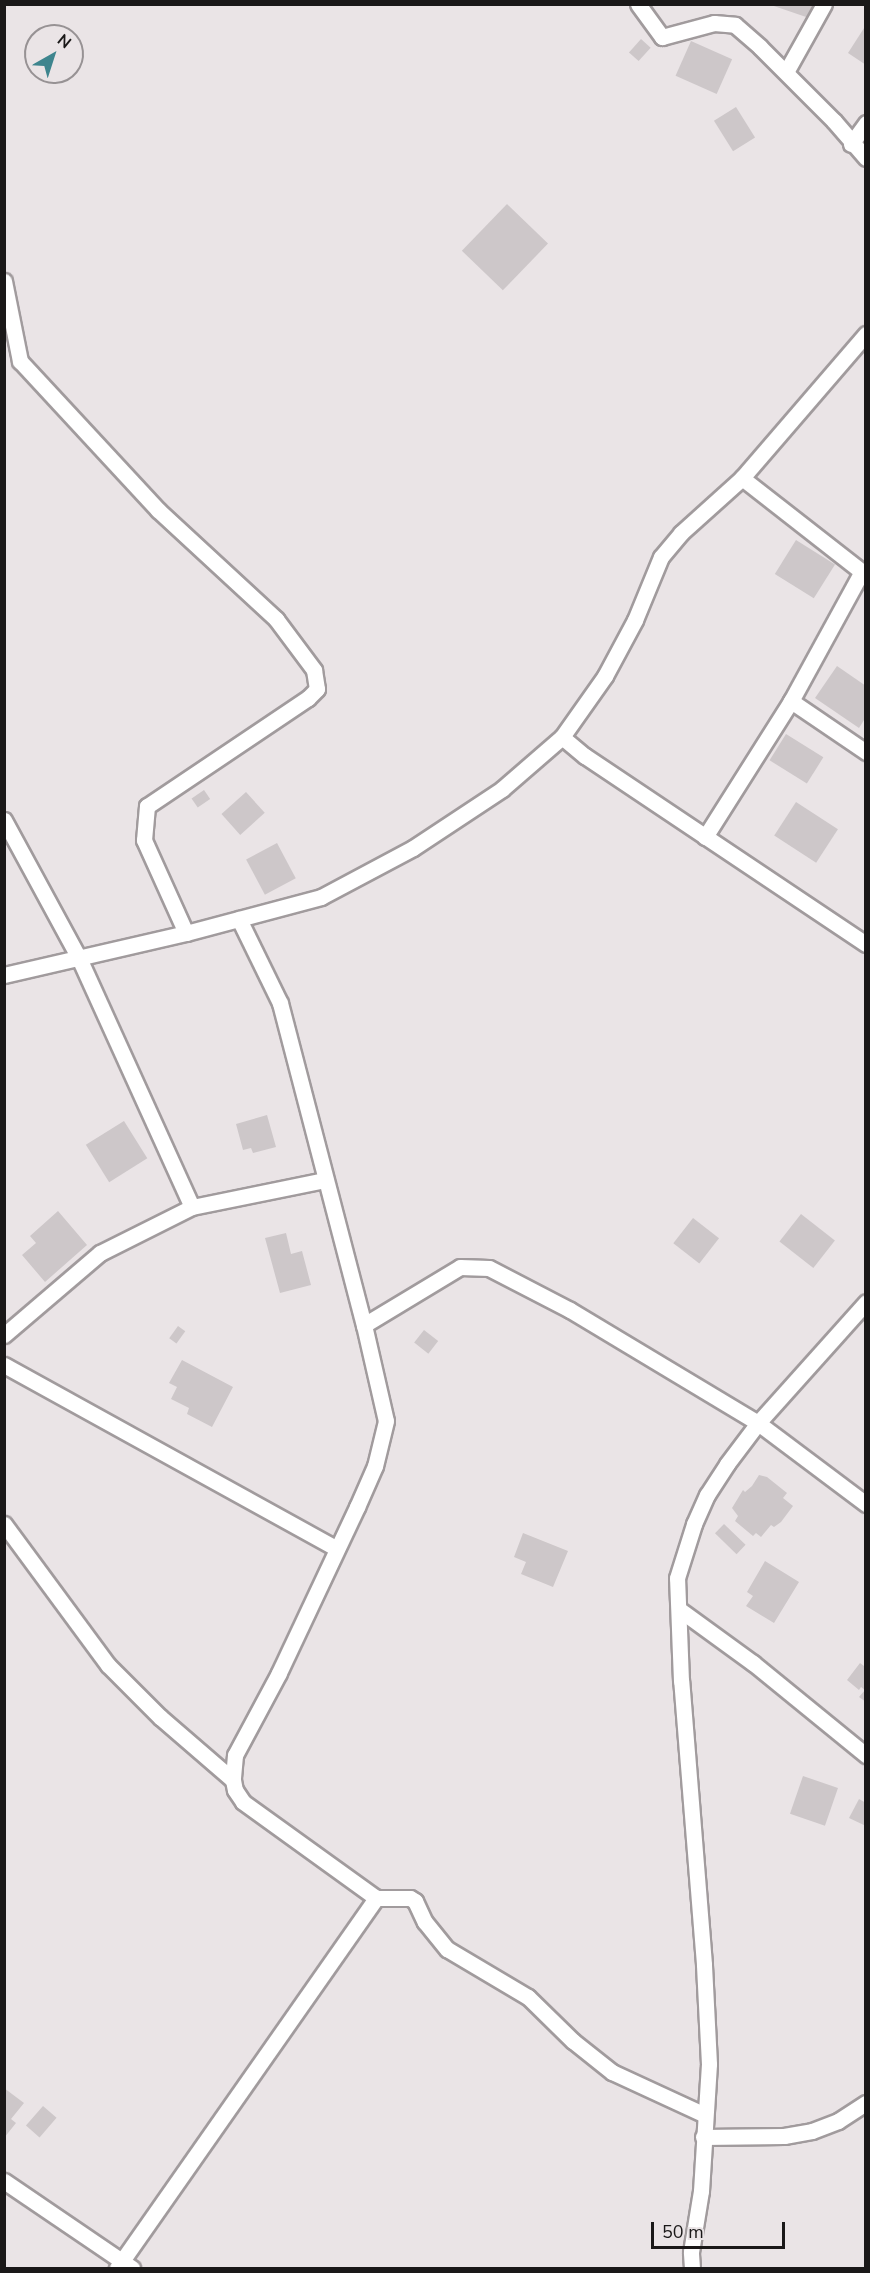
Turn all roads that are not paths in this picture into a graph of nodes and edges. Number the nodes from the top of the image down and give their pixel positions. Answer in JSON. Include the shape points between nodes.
{"nodes":[{"id":1,"x":638,"y":4,"type":"edge"},
{"id":2,"x":824,"y":4,"type":"edge"},
{"id":3,"x":786,"y":72,"type":"junction"},
{"id":4,"x":866,"y":123,"type":"edge"},
{"id":5,"x":851,"y":144,"type":"junction"},
{"id":6,"x":866,"y":158,"type":"edge"},
{"id":7,"x":4,"y":281,"type":"edge"},
{"id":8,"x":866,"y":334,"type":"edge"},
{"id":9,"x":742,"y":478,"type":"junction"},
{"id":10,"x":863,"y":574,"type":"edge"},
{"id":11,"x":791,"y":701,"type":"junction"},
{"id":12,"x":562,"y":737,"type":"junction"},
{"id":13,"x":866,"y":752,"type":"edge"},
{"id":14,"x":4,"y":820,"type":"edge"},
{"id":15,"x":705,"y":837,"type":"junction"},
{"id":16,"x":239,"y":919,"type":"junction"},
{"id":17,"x":186,"y":933,"type":"junction"},
{"id":18,"x":866,"y":944,"type":"edge"},
{"id":19,"x":79,"y":958,"type":"junction"},
{"id":20,"x":4,"y":975,"type":"edge"},
{"id":21,"x":325,"y":1180,"type":"junction"},
{"id":22,"x":192,"y":1207,"type":"junction"},
{"id":23,"x":866,"y":1302,"type":"edge"},
{"id":24,"x":364,"y":1325,"type":"junction"},
{"id":25,"x":4,"y":1335,"type":"edge"},
{"id":26,"x":4,"y":1365,"type":"edge"},
{"id":27,"x":758,"y":1423,"type":"junction"},
{"id":28,"x":866,"y":1504,"type":"edge"},
{"id":29,"x":4,"y":1524,"type":"edge"},
{"id":30,"x":336,"y":1548,"type":"junction"},
{"id":31,"x":680,"y":1610,"type":"junction"},
{"id":32,"x":866,"y":1755,"type":"edge"},
{"id":33,"x":233,"y":1780,"type":"junction"},
{"id":34,"x":376,"y":1898,"type":"junction"},
{"id":35,"x":866,"y":2103,"type":"edge"},
{"id":36,"x":705,"y":2115,"type":"junction"},
{"id":37,"x":703,"y":2137,"type":"junction"},
{"id":38,"x":4,"y":2181,"type":"edge"},
{"id":39,"x":124,"y":2266,"type":"edge"},
{"id":40,"x":692,"y":2268,"type":"edge"}],
"edges":[{"from":1,"to":3,"type":"street","via":[[662,37],[714,23],[731,23]]},
{"from":2,"to":3,"type":"street"},
{"from":3,"to":5,"type":"street"},
{"from":4,"to":5,"type":"street"},
{"from":5,"to":6,"type":"street"},
{"from":7,"to":17,"type":"street","via":[[20,361],[158,510],[276,619],[314,670],[317,689],[308,698],[147,806],[144,840]]},
{"from":8,"to":9,"type":"street"},
{"from":9,"to":10,"type":"street"},
{"from":9,"to":12,"type":"street","via":[[681,532],[661,557],[635,620],[605,676]]},
{"from":10,"to":11,"type":"street"},
{"from":11,"to":13,"type":"street"},
{"from":11,"to":15,"type":"street"},
{"from":12,"to":15,"type":"street"},
{"from":12,"to":16,"type":"street","via":[[502,789],[413,848],[321,897]]},
{"from":14,"to":19,"type":"street"},
{"from":15,"to":18,"type":"street"},
{"from":16,"to":17,"type":"street"},
{"from":16,"to":21,"type":"street","via":[[280,1003]]},
{"from":17,"to":19,"type":"street"},
{"from":19,"to":20,"type":"street"},
{"from":19,"to":22,"type":"street"},
{"from":21,"to":22,"type":"street"},
{"from":21,"to":24,"type":"street"},
{"from":22,"to":25,"type":"street","via":[[100,1253]]},
{"from":23,"to":27,"type":"street"},
{"from":24,"to":27,"type":"street","via":[[460,1268],[489,1268],[570,1310]]},
{"from":24,"to":30,"type":"street","via":[[386,1421],[375,1466]]},
{"from":26,"to":30,"type":"street"},
{"from":27,"to":28,"type":"street"},
{"from":27,"to":31,"type":"street","via":[[707,1495],[694,1524],[677,1578]]},
{"from":29,"to":33,"type":"street","via":[[108,1665],[160,1717]]},
{"from":30,"to":33,"type":"street","via":[[279,1673],[235,1755]]},
{"from":31,"to":32,"type":"street","via":[[762,1670]]},
{"from":31,"to":36,"type":"street","via":[[681,1681],[708,2018]]},
{"from":33,"to":34,"type":"street","via":[[243,1802]]},
{"from":34,"to":36,"type":"street","via":[[415,1901],[425,1922],[447,1949],[528,1997],[612,2072]]},
{"from":34,"to":39,"type":"street"},
{"from":35,"to":37,"type":"street","via":[[838,2121],[812,2131],[784,2136]]},
{"from":36,"to":37,"type":"street"},
{"from":37,"to":40,"type":"street"},
{"from":38,"to":39,"type":"street"}]}
